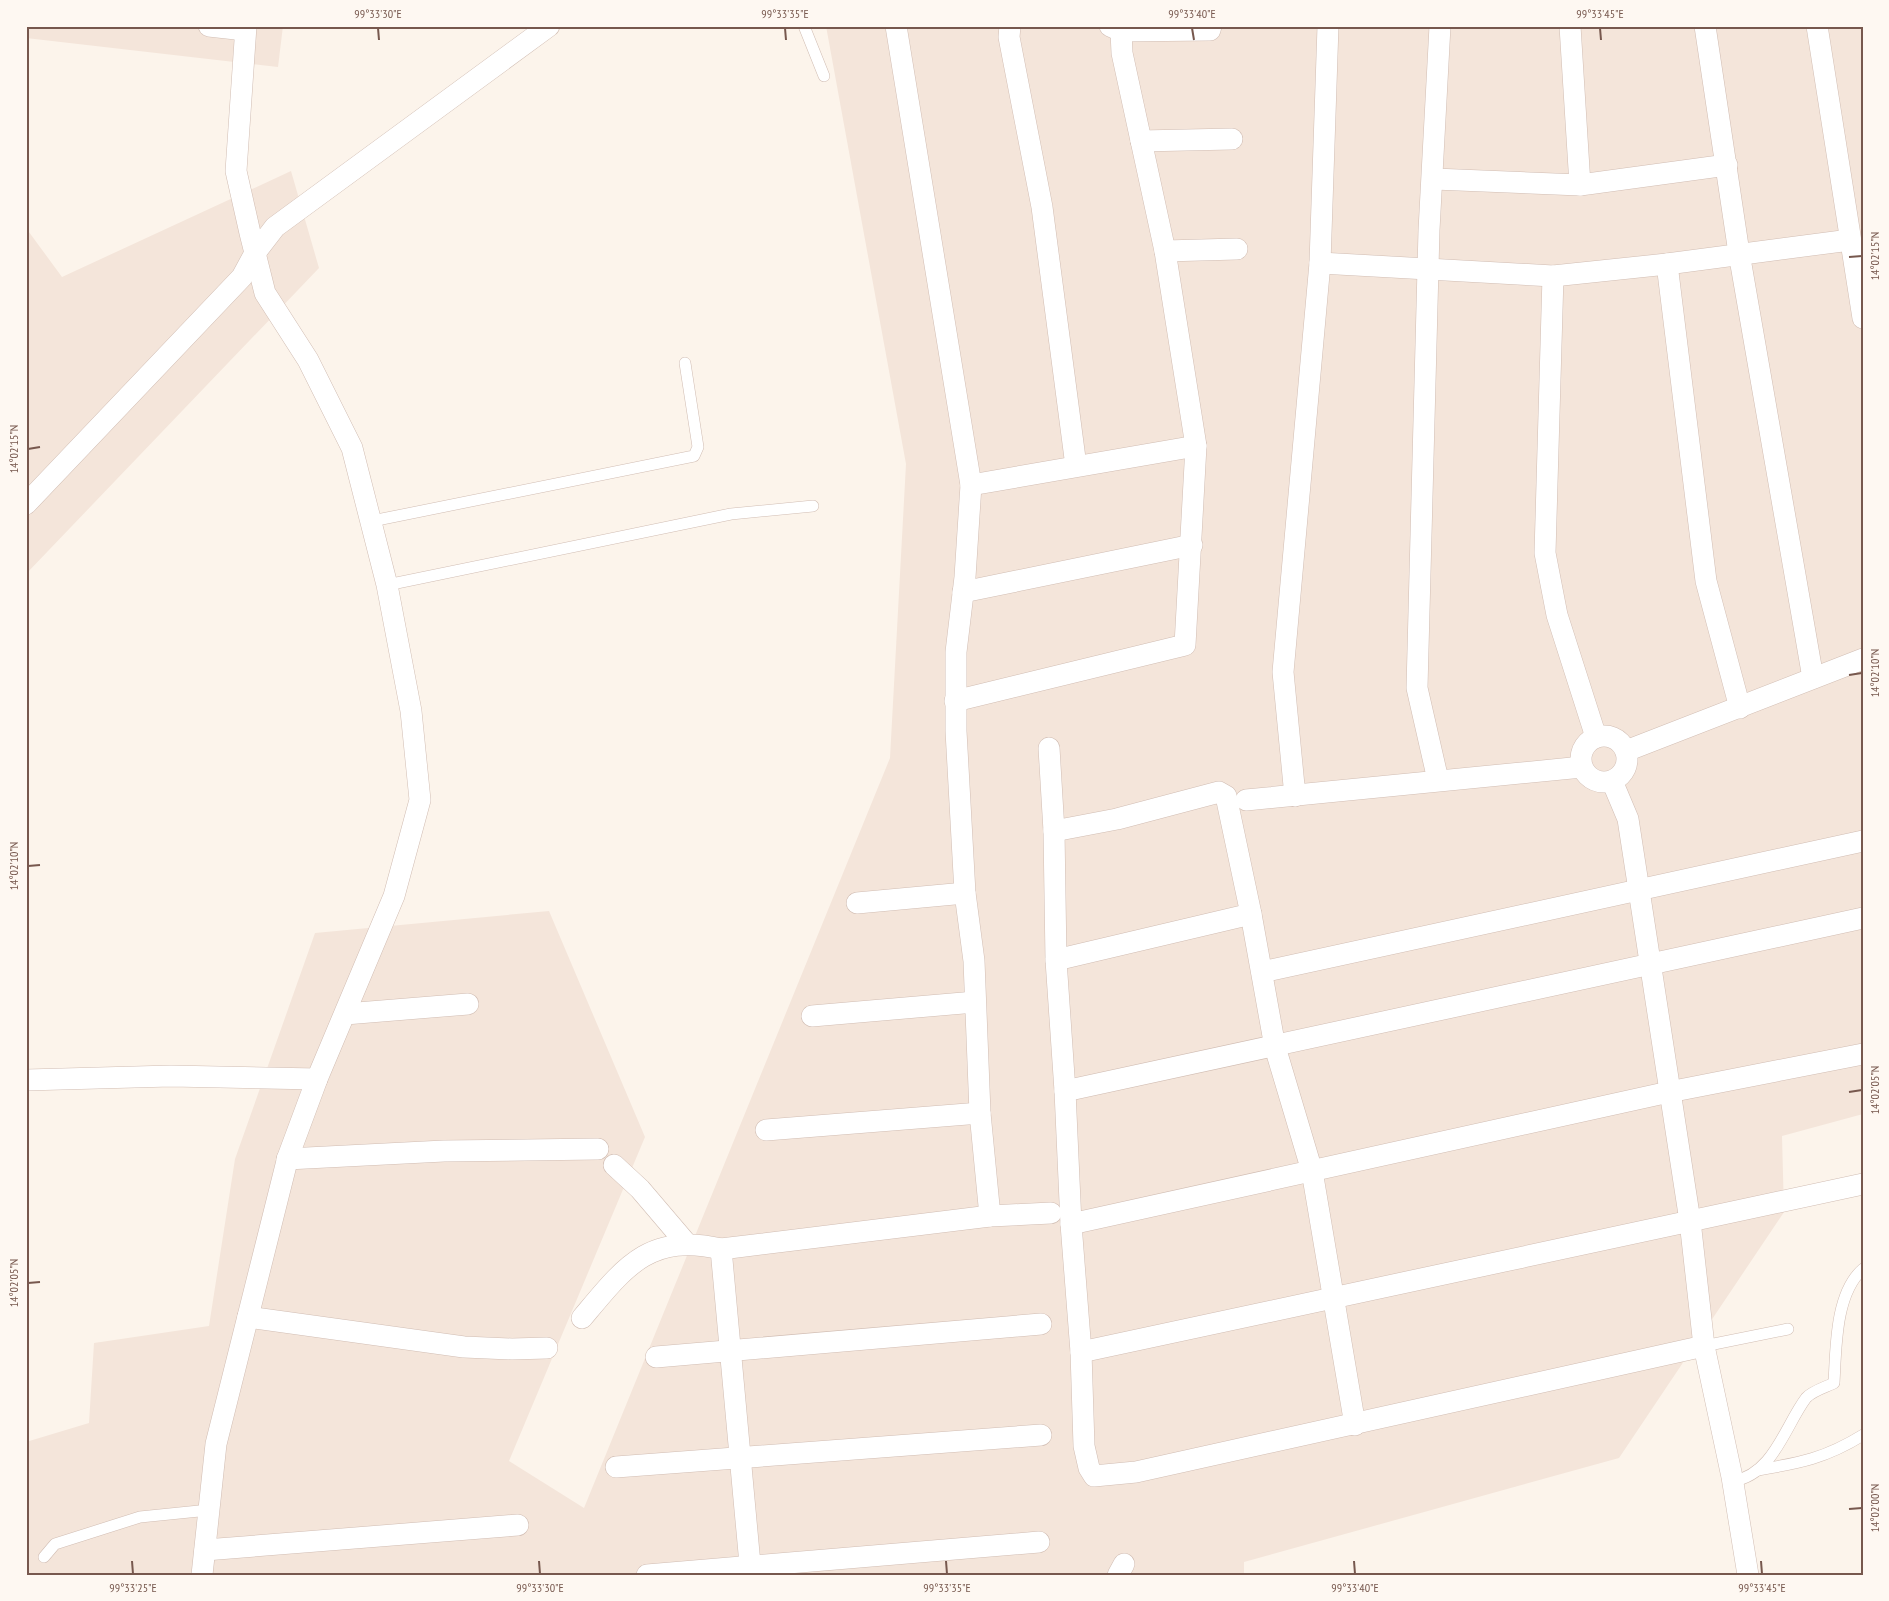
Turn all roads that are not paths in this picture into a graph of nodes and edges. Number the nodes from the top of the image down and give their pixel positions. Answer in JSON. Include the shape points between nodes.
{"nodes":[{"id":1,"x":209,"y":26,"type":"edge"},
{"id":2,"x":549,"y":26,"type":"edge"},
{"id":3,"x":804,"y":26,"type":"edge"},
{"id":4,"x":896,"y":26,"type":"edge"},
{"id":5,"x":1010,"y":26,"type":"edge"},
{"id":6,"x":1211,"y":26,"type":"edge"},
{"id":7,"x":1328,"y":26,"type":"edge"},
{"id":8,"x":1440,"y":26,"type":"edge"},
{"id":9,"x":1570,"y":26,"type":"edge"},
{"id":10,"x":1705,"y":26,"type":"edge"},
{"id":11,"x":1817,"y":26,"type":"edge"},
{"id":12,"x":245,"y":28,"type":"edge"},
{"id":13,"x":1115,"y":29,"type":"edge"},
{"id":14,"x":824,"y":76,"type":"dead end"},
{"id":15,"x":1232,"y":140,"type":"dead end"},
{"id":16,"x":1141,"y":141,"type":"junction"},
{"id":17,"x":1727,"y":165,"type":"junction"},
{"id":18,"x":1434,"y":179,"type":"junction"},
{"id":19,"x":1580,"y":185,"type":"junction"},
{"id":20,"x":1850,"y":240,"type":"junction"},
{"id":21,"x":1237,"y":249,"type":"dead end"},
{"id":22,"x":1165,"y":251,"type":"junction"},
{"id":23,"x":255,"y":253,"type":"junction"},
{"id":24,"x":1739,"y":253,"type":"junction"},
{"id":25,"x":1320,"y":263,"type":"junction"},
{"id":26,"x":1667,"y":264,"type":"junction"},
{"id":27,"x":1429,"y":270,"type":"junction"},
{"id":28,"x":1553,"y":276,"type":"junction"},
{"id":29,"x":1863,"y":318,"type":"edge"},
{"id":30,"x":685,"y":363,"type":"dead end"},
{"id":31,"x":1196,"y":446,"type":"junction"},
{"id":32,"x":1076,"y":466,"type":"junction"},
{"id":33,"x":971,"y":485,"type":"junction"},
{"id":34,"x":26,"y":504,"type":"edge"},
{"id":35,"x":813,"y":506,"type":"dead end"},
{"id":36,"x":372,"y":521,"type":"junction"},
{"id":37,"x":1192,"y":545,"type":"junction"},
{"id":38,"x":387,"y":585,"type":"junction"},
{"id":39,"x":963,"y":592,"type":"junction"},
{"id":40,"x":1863,"y":659,"type":"edge"},
{"id":41,"x":1814,"y":678,"type":"junction"},
{"id":42,"x":955,"y":701,"type":"junction"},
{"id":43,"x":1740,"y":708,"type":"junction"},
{"id":44,"x":1596,"y":737,"type":"junction"},
{"id":45,"x":1049,"y":748,"type":"dead end"},
{"id":46,"x":1626,"y":752,"type":"junction"},
{"id":47,"x":1582,"y":767,"type":"junction"},
{"id":48,"x":1438,"y":780,"type":"junction"},
{"id":49,"x":1612,"y":781,"type":"junction"},
{"id":50,"x":1295,"y":796,"type":"junction"},
{"id":51,"x":1246,"y":800,"type":"dead end"},
{"id":52,"x":1054,"y":831,"type":"junction"},
{"id":53,"x":1863,"y":841,"type":"edge"},
{"id":54,"x":1639,"y":891,"type":"junction"},
{"id":55,"x":965,"y":893,"type":"junction"},
{"id":56,"x":857,"y":903,"type":"dead end"},
{"id":57,"x":1251,"y":914,"type":"junction"},
{"id":58,"x":1863,"y":918,"type":"edge"},
{"id":59,"x":1056,"y":960,"type":"junction"},
{"id":60,"x":1649,"y":965,"type":"junction"},
{"id":61,"x":1262,"y":972,"type":"junction"},
{"id":62,"x":975,"y":1002,"type":"junction"},
{"id":63,"x":468,"y":1004,"type":"dead end"},
{"id":64,"x":345,"y":1014,"type":"junction"},
{"id":65,"x":812,"y":1016,"type":"dead end"},
{"id":66,"x":1275,"y":1047,"type":"junction"},
{"id":67,"x":1863,"y":1054,"type":"edge"},
{"id":68,"x":317,"y":1079,"type":"junction"},
{"id":69,"x":26,"y":1080,"type":"edge"},
{"id":70,"x":1065,"y":1091,"type":"junction"},
{"id":71,"x":1669,"y":1092,"type":"junction"},
{"id":72,"x":980,"y":1113,"type":"junction"},
{"id":73,"x":766,"y":1130,"type":"dead end"},
{"id":74,"x":598,"y":1148,"type":"dead end"},
{"id":75,"x":288,"y":1160,"type":"junction"},
{"id":76,"x":614,"y":1164,"type":"dead end"},
{"id":77,"x":1312,"y":1171,"type":"junction"},
{"id":78,"x":1863,"y":1184,"type":"edge"},
{"id":79,"x":1050,"y":1213,"type":"dead end"},
{"id":80,"x":990,"y":1216,"type":"junction"},
{"id":81,"x":1690,"y":1221,"type":"junction"},
{"id":82,"x":1070,"y":1224,"type":"junction"},
{"id":83,"x":686,"y":1243,"type":"junction"},
{"id":84,"x":721,"y":1249,"type":"junction"},
{"id":85,"x":1863,"y":1269,"type":"edge"},
{"id":86,"x":1333,"y":1298,"type":"junction"},
{"id":87,"x":248,"y":1317,"type":"junction"},
{"id":88,"x":582,"y":1318,"type":"dead end"},
{"id":89,"x":1042,"y":1324,"type":"dead end"},
{"id":90,"x":1788,"y":1329,"type":"dead end"},
{"id":91,"x":1704,"y":1346,"type":"junction"},
{"id":92,"x":547,"y":1348,"type":"dead end"},
{"id":93,"x":732,"y":1351,"type":"junction"},
{"id":94,"x":1081,"y":1352,"type":"junction"},
{"id":95,"x":656,"y":1357,"type":"dead end"},
{"id":96,"x":1355,"y":1425,"type":"junction"},
{"id":97,"x":1041,"y":1435,"type":"dead end"},
{"id":98,"x":1863,"y":1435,"type":"edge"},
{"id":99,"x":741,"y":1457,"type":"junction"},
{"id":100,"x":616,"y":1467,"type":"dead end"},
{"id":101,"x":1758,"y":1470,"type":"junction"},
{"id":102,"x":1733,"y":1481,"type":"junction"},
{"id":103,"x":209,"y":1510,"type":"junction"},
{"id":104,"x":518,"y":1525,"type":"dead end"},
{"id":105,"x":1038,"y":1542,"type":"dead end"},
{"id":106,"x":205,"y":1550,"type":"junction"},
{"id":107,"x":44,"y":1557,"type":"dead end"},
{"id":108,"x":750,"y":1570,"type":"edge"},
{"id":109,"x":202,"y":1575,"type":"edge"},
{"id":110,"x":647,"y":1575,"type":"edge"},
{"id":111,"x":1748,"y":1575,"type":"edge"}],
"edges":[{"from":1,"to":12,"type":"street"},
{"from":2,"to":23,"type":"street","via":[[275,227]]},
{"from":3,"to":14,"type":"lane"},
{"from":4,"to":33,"type":"street"},
{"from":5,"to":32,"type":"street","via":[[1042,207]]},
{"from":6,"to":13,"type":"street","via":[[1210,30]]},
{"from":7,"to":25,"type":"street"},
{"from":8,"to":18,"type":"street"},
{"from":9,"to":19,"type":"street"},
{"from":10,"to":17,"type":"street"},
{"from":11,"to":20,"type":"street"},
{"from":12,"to":23,"type":"street","via":[[236,171]]},
{"from":13,"to":16,"type":"street"},
{"from":15,"to":16,"type":"street"},
{"from":16,"to":22,"type":"street"},
{"from":17,"to":19,"type":"street"},
{"from":17,"to":24,"type":"street"},
{"from":18,"to":19,"type":"street"},
{"from":18,"to":27,"type":"street"},
{"from":20,"to":24,"type":"street"},
{"from":20,"to":29,"type":"street"},
{"from":21,"to":22,"type":"street"},
{"from":22,"to":31,"type":"street"},
{"from":23,"to":34,"type":"street","via":[[242,277]]},
{"from":23,"to":36,"type":"street","via":[[265,293],[308,360],[352,448]]},
{"from":24,"to":26,"type":"street"},
{"from":24,"to":41,"type":"street"},
{"from":25,"to":27,"type":"street"},
{"from":25,"to":50,"type":"street","via":[[1283,672]]},
{"from":26,"to":28,"type":"street"},
{"from":26,"to":43,"type":"street","via":[[1706,581]]},
{"from":27,"to":28,"type":"street"},
{"from":27,"to":48,"type":"street","via":[[1417,688]]},
{"from":28,"to":44,"type":"street","via":[[1545,553],[1557,614]]},
{"from":30,"to":36,"type":"lane","via":[[698,447],[694,456]]},
{"from":31,"to":32,"type":"street"},
{"from":31,"to":37,"type":"street"},
{"from":32,"to":33,"type":"street"},
{"from":33,"to":39,"type":"street"},
{"from":35,"to":38,"type":"lane","via":[[730,514]]},
{"from":36,"to":38,"type":"street"},
{"from":37,"to":39,"type":"street"},
{"from":37,"to":42,"type":"street","via":[[1185,645]]},
{"from":38,"to":64,"type":"street","via":[[411,711],[420,800],[394,896]]},
{"from":39,"to":42,"type":"street","via":[[956,652]]},
{"from":40,"to":41,"type":"street"},
{"from":41,"to":43,"type":"street"},
{"from":42,"to":55,"type":"street"},
{"from":43,"to":46,"type":"street"},
{"from":44,"to":46,"type":"street","via":[[1614,738]]},
{"from":44,"to":47,"type":"street","via":[[1583,749]]},
{"from":45,"to":52,"type":"street"},
{"from":46,"to":49,"type":"street","via":[[1625,769]]},
{"from":47,"to":48,"type":"street"},
{"from":47,"to":49,"type":"street","via":[[1594,780]]},
{"from":48,"to":50,"type":"street"},
{"from":49,"to":54,"type":"street","via":[[1628,818]]},
{"from":50,"to":51,"type":"street"},
{"from":52,"to":57,"type":"street","via":[[1116,819],[1219,792],[1229,803]]},
{"from":52,"to":59,"type":"street"},
{"from":53,"to":54,"type":"street"},
{"from":54,"to":60,"type":"street"},
{"from":54,"to":61,"type":"street"},
{"from":55,"to":56,"type":"street"},
{"from":55,"to":62,"type":"street","via":[[974,961]]},
{"from":57,"to":59,"type":"street"},
{"from":57,"to":61,"type":"street"},
{"from":58,"to":60,"type":"street"},
{"from":59,"to":70,"type":"street"},
{"from":60,"to":66,"type":"street"},
{"from":60,"to":71,"type":"street"},
{"from":61,"to":66,"type":"street"},
{"from":62,"to":65,"type":"street"},
{"from":62,"to":72,"type":"street"},
{"from":63,"to":64,"type":"street"},
{"from":64,"to":68,"type":"street"},
{"from":66,"to":70,"type":"street"},
{"from":66,"to":77,"type":"street"},
{"from":67,"to":71,"type":"street"},
{"from":68,"to":69,"type":"street","via":[[171,1076]]},
{"from":68,"to":75,"type":"street"},
{"from":70,"to":82,"type":"street"},
{"from":71,"to":77,"type":"street"},
{"from":71,"to":81,"type":"street"},
{"from":72,"to":73,"type":"street"},
{"from":72,"to":80,"type":"street"},
{"from":74,"to":75,"type":"street","via":[[444,1150]]},
{"from":75,"to":87,"type":"street"},
{"from":76,"to":83,"type":"street"},
{"from":77,"to":82,"type":"street"},
{"from":77,"to":86,"type":"street"},
{"from":78,"to":81,"type":"street"},
{"from":79,"to":80,"type":"street"},
{"from":80,"to":84,"type":"street"},
{"from":81,"to":86,"type":"street"},
{"from":81,"to":91,"type":"street"},
{"from":82,"to":94,"type":"street"},
{"from":83,"to":84,"type":"street"},
{"from":83,"to":88,"type":"street","via":[[650,1252],[618,1276]]},
{"from":84,"to":93,"type":"street"},
{"from":85,"to":101,"type":"lane","via":[[1856,1275],[1845,1299],[1836,1332],[1834,1383],[1807,1396]]},
{"from":86,"to":94,"type":"street"},
{"from":86,"to":96,"type":"street"},
{"from":87,"to":92,"type":"street","via":[[464,1347]]},
{"from":87,"to":103,"type":"street","via":[[216,1444]]},
{"from":89,"to":93,"type":"street"},
{"from":90,"to":91,"type":"lane"},
{"from":91,"to":96,"type":"street"},
{"from":91,"to":102,"type":"street"},
{"from":93,"to":95,"type":"street"},
{"from":93,"to":99,"type":"street"},
{"from":94,"to":96,"type":"street","via":[[1084,1446],[1094,1476],[1136,1472]]},
{"from":97,"to":99,"type":"street"},
{"from":98,"to":101,"type":"lane","via":[[1836,1451],[1801,1463]]},
{"from":99,"to":100,"type":"street"},
{"from":99,"to":108,"type":"street"},
{"from":101,"to":102,"type":"lane"},
{"from":102,"to":111,"type":"street"},
{"from":103,"to":106,"type":"street"},
{"from":103,"to":107,"type":"lane","via":[[132,1519],[55,1544]]},
{"from":104,"to":106,"type":"street"},
{"from":105,"to":108,"type":"street"},
{"from":106,"to":109,"type":"street"},
{"from":108,"to":110,"type":"street"}]}
